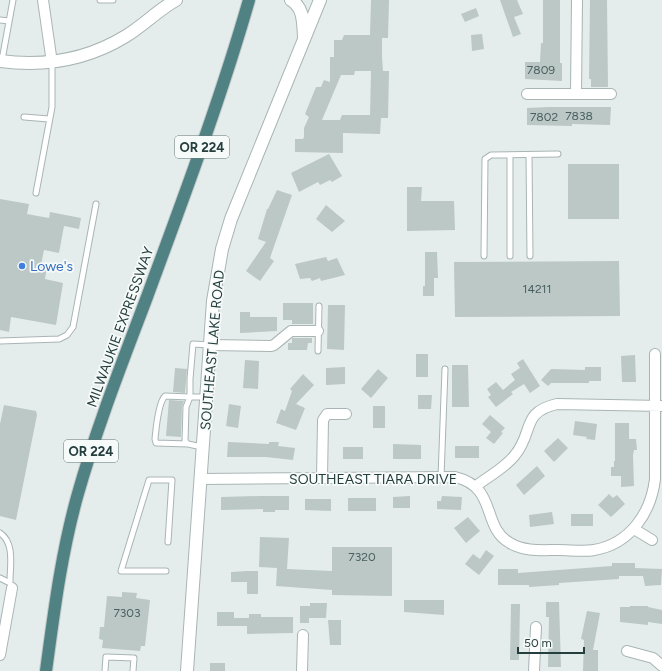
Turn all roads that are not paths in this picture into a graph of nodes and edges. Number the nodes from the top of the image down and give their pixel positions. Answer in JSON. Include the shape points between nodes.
{"nodes":[{"id":1,"x":14,"y":0,"type":"edge"},
{"id":2,"x":43,"y":0,"type":"edge"},
{"id":3,"x":100,"y":0,"type":"edge"},
{"id":4,"x":113,"y":0,"type":"edge"},
{"id":5,"x":176,"y":0,"type":"edge"},
{"id":6,"x":249,"y":0,"type":"edge"},
{"id":7,"x":290,"y":0,"type":"edge"},
{"id":8,"x":320,"y":0,"type":"edge"},
{"id":9,"x":577,"y":0,"type":"edge"},
{"id":10,"x":0,"y":20,"type":"edge"},
{"id":11,"x":9,"y":21,"type":"junction"},
{"id":12,"x":304,"y":38,"type":"junction"},
{"id":13,"x":1,"y":61,"type":"edge"},
{"id":14,"x":52,"y":63,"type":"junction"},
{"id":15,"x":527,"y":94,"type":"dead end"},
{"id":16,"x":576,"y":94,"type":"junction"},
{"id":17,"x":611,"y":94,"type":"dead end"},
{"id":18,"x":24,"y":116,"type":"dead end"},
{"id":19,"x":50,"y":119,"type":"junction"},
{"id":20,"x":558,"y":154,"type":"dead end"},
{"id":21,"x":510,"y":155,"type":"junction"},
{"id":22,"x":529,"y":155,"type":"junction"},
{"id":23,"x":36,"y":194,"type":"dead end"},
{"id":24,"x":96,"y":204,"type":"dead end"},
{"id":25,"x":484,"y":256,"type":"dead end"},
{"id":26,"x":510,"y":256,"type":"dead end"},
{"id":27,"x":530,"y":256,"type":"dead end"},
{"id":28,"x":319,"y":306,"type":"dead end"},
{"id":29,"x":318,"y":331,"type":"junction"},
{"id":30,"x":0,"y":341,"type":"edge"},
{"id":31,"x":210,"y":345,"type":"junction"},
{"id":32,"x":318,"y":351,"type":"dead end"},
{"id":33,"x":655,"y":354,"type":"dead end"},
{"id":34,"x":445,"y":369,"type":"dead end"},
{"id":35,"x":190,"y":397,"type":"junction"},
{"id":36,"x":207,"y":397,"type":"junction"},
{"id":37,"x":658,"y":406,"type":"edge"},
{"id":38,"x":346,"y":414,"type":"dead end"},
{"id":39,"x":186,"y":443,"type":"junction"},
{"id":40,"x":203,"y":447,"type":"junction"},
{"id":41,"x":441,"y":477,"type":"junction"},
{"id":42,"x":322,"y":478,"type":"junction"},
{"id":43,"x":201,"y":480,"type":"junction"},
{"id":44,"x":476,"y":486,"type":"junction"},
{"id":45,"x":634,"y":529,"type":"junction"},
{"id":46,"x":0,"y":533,"type":"edge"},
{"id":47,"x":652,"y":540,"type":"dead end"},
{"id":48,"x":168,"y":542,"type":"dead end"},
{"id":49,"x":166,"y":571,"type":"dead end"},
{"id":50,"x":0,"y":578,"type":"edge"},
{"id":51,"x":11,"y":585,"type":"junction"},
{"id":52,"x":536,"y":627,"type":"dead end"},
{"id":53,"x":303,"y":635,"type":"dead end"},
{"id":54,"x":627,"y":651,"type":"dead end"},
{"id":55,"x":0,"y":655,"type":"edge"},
{"id":56,"x":662,"y":666,"type":"edge"},
{"id":57,"x":46,"y":671,"type":"edge"},
{"id":58,"x":105,"y":671,"type":"edge"},
{"id":59,"x":133,"y":671,"type":"edge"},
{"id":60,"x":187,"y":671,"type":"edge"},
{"id":61,"x":302,"y":671,"type":"edge"},
{"id":62,"x":534,"y":671,"type":"edge"}],
"edges":[{"from":1,"to":11,"type":"lane"},
{"from":2,"to":14,"type":"street"},
{"from":3,"to":4,"type":"lane"},
{"from":5,"to":14,"type":"street","via":[[121,39],[80,57]]},
{"from":6,"to":57,"type":"highway","name":"MILWAUKIE EXPRESSWAY","number":"OR 224","via":[[207,132],[88,460],[55,594]]},
{"from":7,"to":12,"type":"street","via":[[300,7]]},
{"from":8,"to":12,"type":"street","name":"SOUTHEAST LAKE ROAD"},
{"from":9,"to":16,"type":"street"},
{"from":10,"to":11,"type":"lane"},
{"from":11,"to":13,"type":"lane"},
{"from":12,"to":31,"type":"street","name":"SOUTHEAST LAKE ROAD","via":[[231,219],[215,286]]},
{"from":13,"to":14,"type":"street"},
{"from":14,"to":19,"type":"lane","via":[[53,99]]},
{"from":15,"to":16,"type":"street"},
{"from":16,"to":17,"type":"street"},
{"from":18,"to":19,"type":"lane"},
{"from":19,"to":23,"type":"lane"},
{"from":20,"to":22,"type":"lane"},
{"from":21,"to":22,"type":"lane"},
{"from":21,"to":25,"type":"lane","via":[[491,155],[485,159]]},
{"from":21,"to":26,"type":"lane"},
{"from":22,"to":27,"type":"lane"},
{"from":24,"to":30,"type":"lane","via":[[73,327],[67,335],[59,339]]},
{"from":28,"to":29,"type":"lane"},
{"from":29,"to":31,"type":"street","via":[[292,331],[271,346]]},
{"from":29,"to":32,"type":"lane"},
{"from":31,"to":35,"type":"lane","via":[[193,344]]},
{"from":31,"to":36,"type":"street","name":"SOUTHEAST LAKE ROAD"},
{"from":33,"to":37,"type":"street","name":"SOUTHEAST TIARA DRIVE"},
{"from":34,"to":41,"type":"lane"},
{"from":35,"to":36,"type":"lane"},
{"from":35,"to":39,"type":"lane","via":[[186,407]]},
{"from":35,"to":39,"type":"lane","via":[[169,396],[163,399],[155,439],[156,443],[160,444]]},
{"from":36,"to":40,"type":"street","name":"SOUTHEAST LAKE ROAD"},
{"from":37,"to":44,"type":"street","via":[[545,406],[532,418],[525,440],[514,457]]},
{"from":37,"to":45,"type":"street","name":"SOUTHEAST TIARA DRIVE","via":[[653,493],[646,512]]},
{"from":38,"to":42,"type":"street","via":[[326,414],[323,420]]},
{"from":39,"to":40,"type":"lane"},
{"from":40,"to":43,"type":"street","name":"SOUTHEAST LAKE ROAD"},
{"from":41,"to":42,"type":"street","name":"SOUTHEAST TIARA DRIVE"},
{"from":41,"to":44,"type":"street","name":"SOUTHEAST TIARA DRIVE","via":[[455,477]]},
{"from":42,"to":43,"type":"street","name":"SOUTHEAST TIARA DRIVE"},
{"from":43,"to":60,"type":"street","name":"SOUTHEAST LAKE ROAD"},
{"from":44,"to":45,"type":"street","name":"SOUTHEAST TIARA DRIVE","via":[[499,533],[509,543],[520,548],[595,550],[616,543]]},
{"from":45,"to":47,"type":"street"},
{"from":46,"to":51,"type":"lane","via":[[8,542]]},
{"from":48,"to":49,"type":"lane","via":[[172,480],[149,480],[121,571]]},
{"from":50,"to":51,"type":"lane"},
{"from":51,"to":55,"type":"street","via":[[5,604]]},
{"from":52,"to":62,"type":"street"},
{"from":53,"to":61,"type":"street"},
{"from":54,"to":56,"type":"street","via":[[653,658]]},
{"from":58,"to":59,"type":"lane","via":[[106,657],[134,658]]}]}
